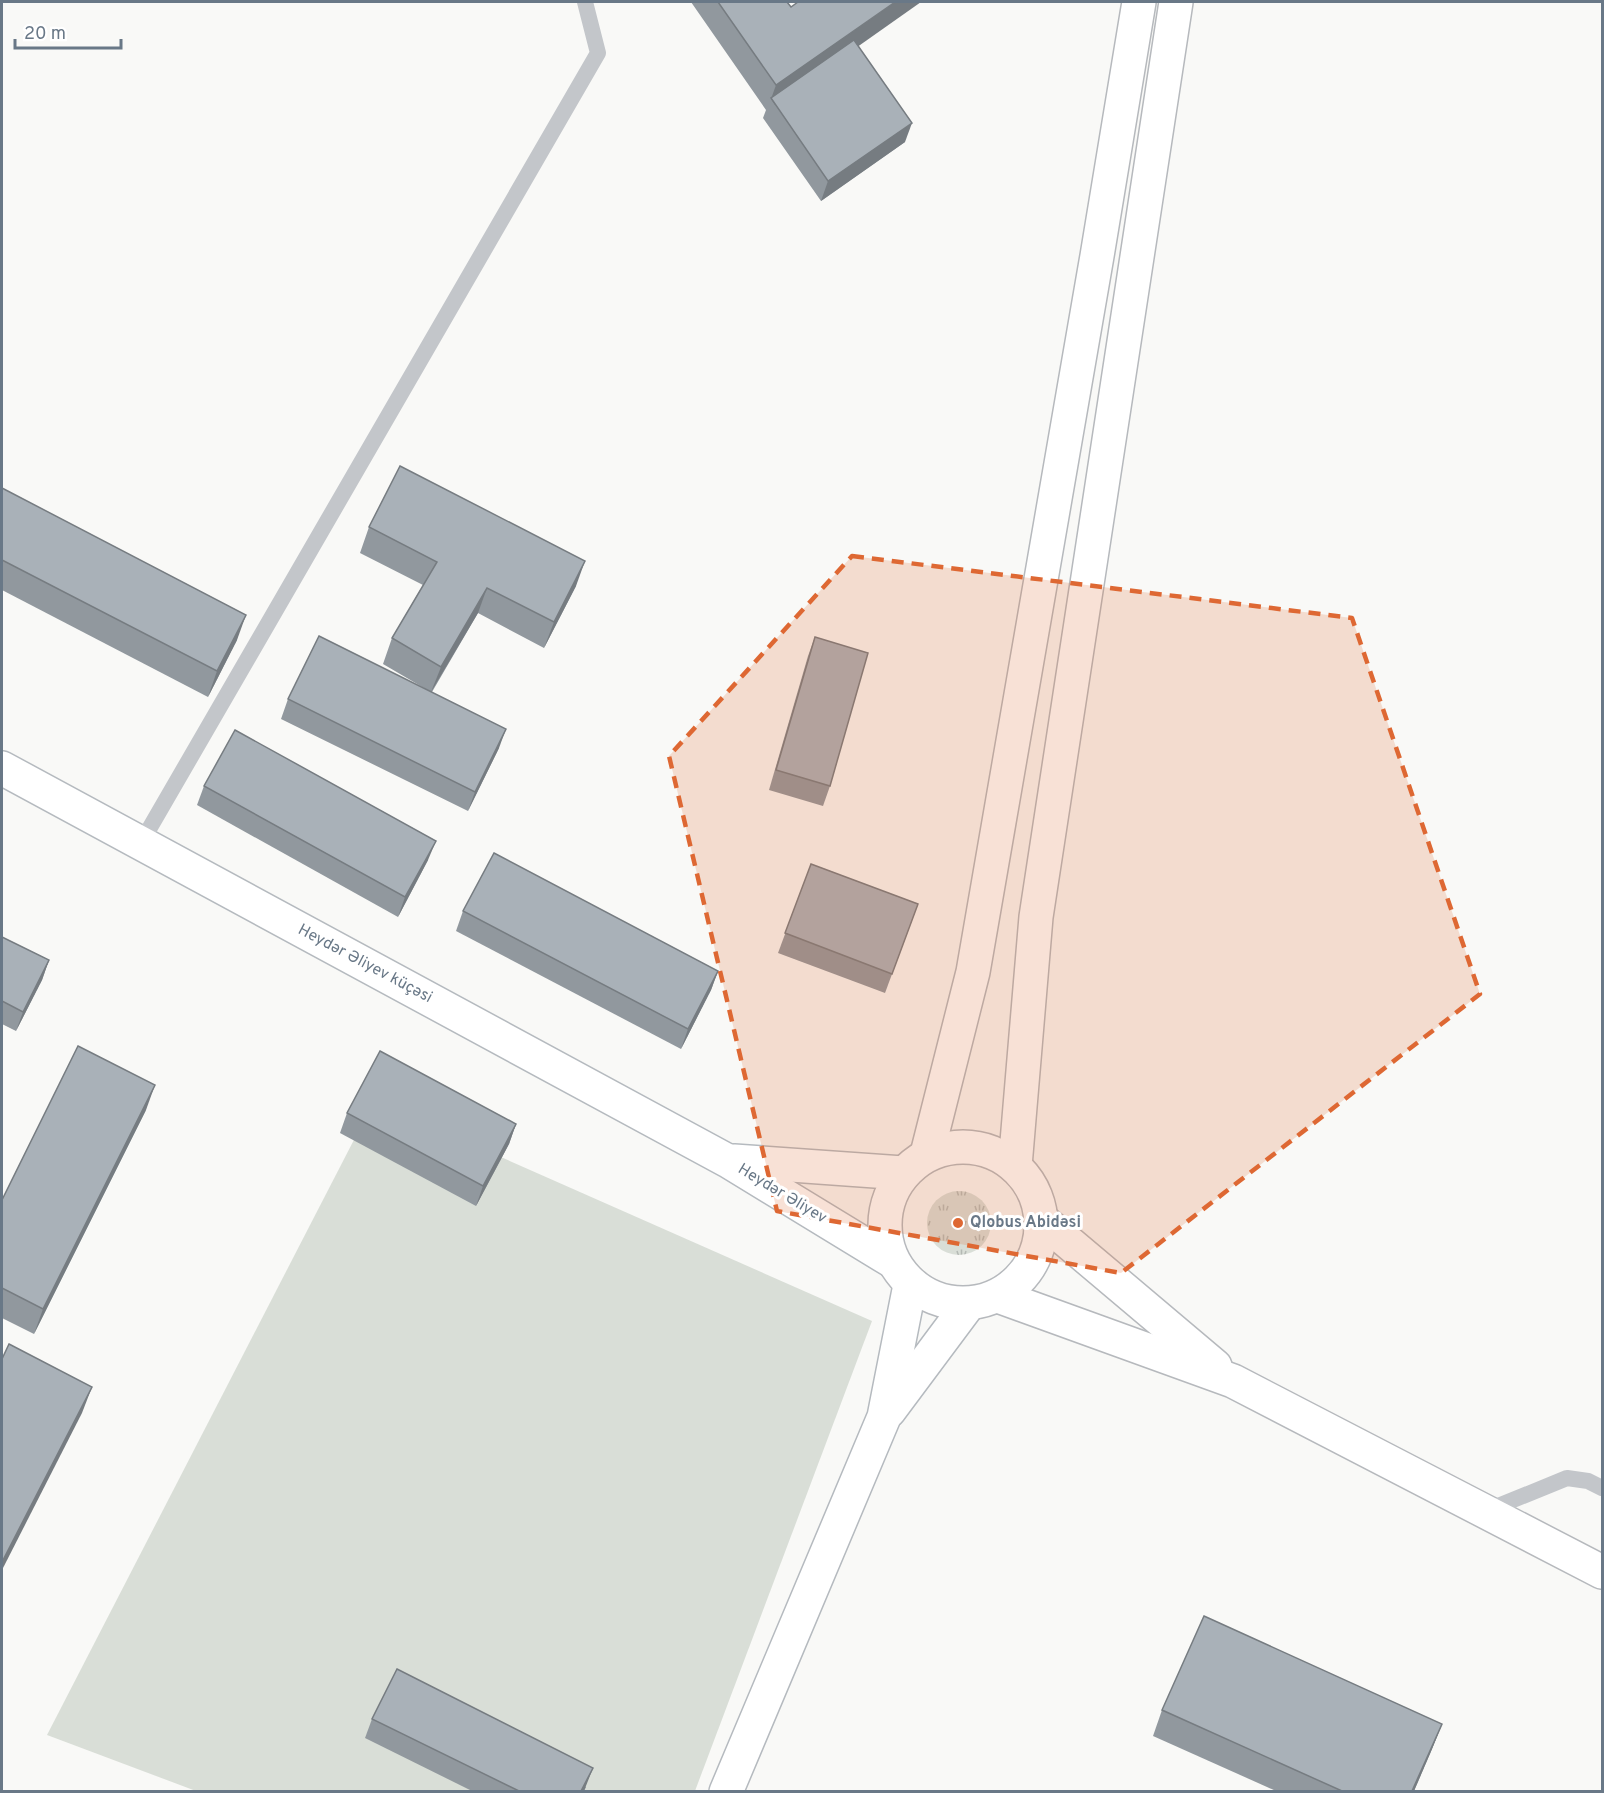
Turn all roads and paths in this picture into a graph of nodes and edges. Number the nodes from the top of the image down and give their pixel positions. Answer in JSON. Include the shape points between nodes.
{"nodes":[{"id":1,"x":585,"y":2,"type":"edge"},
{"id":2,"x":1139,"y":2,"type":"edge"},
{"id":3,"x":1176,"y":2,"type":"edge"},
{"id":4,"x":2,"y":768,"type":"edge"},
{"id":5,"x":141,"y":843,"type":"junction"},
{"id":6,"x":728,"y":1161,"type":"junction"},
{"id":7,"x":915,"y":1164,"type":"junction"},
{"id":8,"x":1015,"y":1166,"type":"junction"},
{"id":9,"x":1042,"y":1220,"type":"junction"},
{"id":10,"x":901,"y":1273,"type":"junction"},
{"id":11,"x":983,"y":1301,"type":"junction"},
{"id":12,"x":1233,"y":1381,"type":"junction"},
{"id":13,"x":884,"y":1417,"type":"junction"},
{"id":14,"x":1602,"y":1488,"type":"edge"},
{"id":15,"x":1486,"y":1511,"type":"junction"},
{"id":16,"x":1602,"y":1572,"type":"edge"},
{"id":17,"x":726,"y":1791,"type":"edge"}],
"edges":[{"from":1,"to":5,"type":"lane","via":[[598,53]]},
{"from":2,"to":7,"type":"main road","via":[[973,972]]},
{"from":3,"to":8,"type":"main road","via":[[1036,917]]},
{"from":4,"to":5,"type":"main road","name":"Heydər Əliyev küçəsi"},
{"from":5,"to":6,"type":"main road","name":"Heydər Əliyev küçəsi"},
{"from":6,"to":7,"type":"main road","name":"Heydər Əliyev"},
{"from":6,"to":10,"type":"main road","name":"Heydər Əliyev"},
{"from":7,"to":8,"type":"main road","via":[[957,1146],[988,1150]]},
{"from":7,"to":10,"type":"main road","via":[[887,1200],[884,1231]]},
{"from":8,"to":9,"type":"main road","via":[[1034,1190]]},
{"from":9,"to":11,"type":"main road","via":[[1038,1251],[1023,1278]]},
{"from":9,"to":12,"type":"main road"},
{"from":10,"to":11,"type":"main road","via":[[938,1301]]},
{"from":10,"to":13,"type":"main road"},
{"from":11,"to":12,"type":"main road"},
{"from":11,"to":13,"type":"main road"},
{"from":12,"to":15,"type":"main road"},
{"from":13,"to":17,"type":"main road"},
{"from":14,"to":15,"type":"lane","via":[[1588,1481],[1568,1479]]},
{"from":15,"to":16,"type":"main road"}]}
